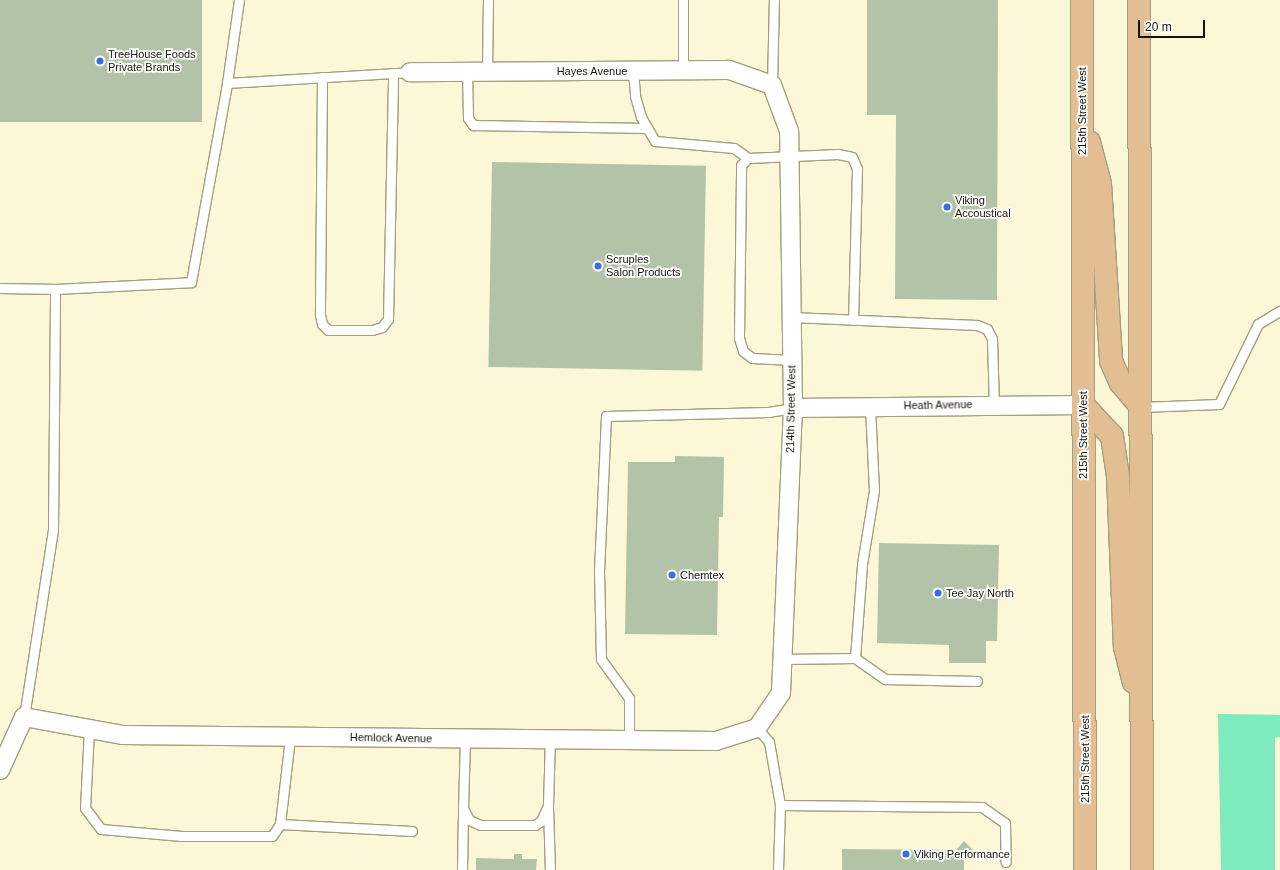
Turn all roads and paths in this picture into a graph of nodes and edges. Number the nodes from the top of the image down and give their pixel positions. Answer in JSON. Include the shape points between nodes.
{"nodes":[{"id":1,"x":239,"y":0,"type":"edge"},
{"id":2,"x":488,"y":0,"type":"edge"},
{"id":3,"x":683,"y":0,"type":"edge"},
{"id":4,"x":774,"y":0,"type":"edge"},
{"id":5,"x":1082,"y":0,"type":"edge"},
{"id":6,"x":1139,"y":0,"type":"edge"},
{"id":7,"x":683,"y":70,"type":"junction"},
{"id":8,"x":467,"y":71,"type":"junction"},
{"id":9,"x":487,"y":71,"type":"junction"},
{"id":10,"x":634,"y":71,"type":"junction"},
{"id":11,"x":402,"y":72,"type":"junction"},
{"id":12,"x":322,"y":77,"type":"junction"},
{"id":13,"x":227,"y":83,"type":"junction"},
{"id":14,"x":772,"y":85,"type":"junction"},
{"id":15,"x":1081,"y":112,"type":"junction"},
{"id":16,"x":647,"y":128,"type":"junction"},
{"id":17,"x":789,"y":156,"type":"junction"},
{"id":18,"x":748,"y":158,"type":"junction"},
{"id":19,"x":0,"y":288,"type":"edge"},
{"id":20,"x":55,"y":289,"type":"junction"},
{"id":21,"x":1280,"y":311,"type":"edge"},
{"id":22,"x":791,"y":317,"type":"junction"},
{"id":23,"x":853,"y":320,"type":"junction"},
{"id":24,"x":792,"y":360,"type":"junction"},
{"id":25,"x":994,"y":404,"type":"junction"},
{"id":26,"x":1082,"y":405,"type":"junction"},
{"id":27,"x":870,"y":406,"type":"junction"},
{"id":28,"x":1141,"y":407,"type":"junction"},
{"id":29,"x":793,"y":408,"type":"junction"},
{"id":30,"x":855,"y":658,"type":"junction"},
{"id":31,"x":783,"y":659,"type":"junction"},
{"id":32,"x":977,"y":681,"type":"dead end"},
{"id":33,"x":1142,"y":714,"type":"junction"},
{"id":34,"x":24,"y":717,"type":"junction"},
{"id":35,"x":757,"y":728,"type":"junction"},
{"id":36,"x":89,"y":729,"type":"junction"},
{"id":37,"x":290,"y":737,"type":"junction"},
{"id":38,"x":465,"y":738,"type":"junction"},
{"id":39,"x":550,"y":739,"type":"junction"},
{"id":40,"x":629,"y":740,"type":"junction"},
{"id":41,"x":0,"y":770,"type":"edge"},
{"id":42,"x":548,"y":805,"type":"junction"},
{"id":43,"x":780,"y":805,"type":"junction"},
{"id":44,"x":463,"y":808,"type":"junction"},
{"id":45,"x":280,"y":824,"type":"junction"},
{"id":46,"x":412,"y":830,"type":"dead end"},
{"id":47,"x":1006,"y":862,"type":"dead end"},
{"id":48,"x":462,"y":870,"type":"edge"},
{"id":49,"x":550,"y":870,"type":"edge"},
{"id":50,"x":778,"y":870,"type":"edge"},
{"id":51,"x":1085,"y":870,"type":"edge"},
{"id":52,"x":1142,"y":870,"type":"edge"}],
"edges":[{"from":1,"to":13,"type":"lane"},
{"from":2,"to":9,"type":"lane"},
{"from":3,"to":7,"type":"lane"},
{"from":4,"to":14,"type":"lane"},
{"from":5,"to":15,"type":"main road","name":"215th Street West"},
{"from":6,"to":28,"type":"main road"},
{"from":7,"to":10,"type":"street","name":"Hayes Avenue"},
{"from":7,"to":14,"type":"street","name":"Hayes Avenue","via":[[729,70]]},
{"from":8,"to":9,"type":"street","name":"Hayes Avenue"},
{"from":8,"to":11,"type":"street","name":"Hayes Avenue"},
{"from":8,"to":16,"type":"lane","via":[[468,118],[473,125]]},
{"from":9,"to":10,"type":"street","name":"Hayes Avenue"},
{"from":10,"to":16,"type":"lane","via":[[635,96],[641,118]]},
{"from":11,"to":12,"type":"lane"},
{"from":11,"to":12,"type":"lane","via":[[388,318],[382,327],[372,330],[328,330],[322,324],[320,315]]},
{"from":12,"to":13,"type":"lane"},
{"from":13,"to":20,"type":"lane","via":[[191,282]]},
{"from":14,"to":17,"type":"street","name":"214th Street West","via":[[789,131]]},
{"from":15,"to":26,"type":"main road","name":"215th Street West"},
{"from":15,"to":28,"type":"main road","via":[[1100,184],[1111,361],[1121,383]]},
{"from":16,"to":18,"type":"lane","via":[[655,141],[734,148]]},
{"from":17,"to":18,"type":"lane"},
{"from":17,"to":22,"type":"street","name":"214th Street West"},
{"from":17,"to":23,"type":"lane","via":[[838,154],[852,157],[857,169]]},
{"from":18,"to":24,"type":"lane","via":[[741,165],[739,338],[743,351],[752,358]]},
{"from":19,"to":20,"type":"lane"},
{"from":20,"to":34,"type":"lane","via":[[53,529]]},
{"from":21,"to":28,"type":"lane","via":[[1258,324],[1219,404]]},
{"from":22,"to":23,"type":"lane"},
{"from":22,"to":24,"type":"street","name":"214th Street West"},
{"from":23,"to":25,"type":"lane","via":[[977,325],[987,329],[992,339]]},
{"from":24,"to":29,"type":"street","name":"214th Street West"},
{"from":25,"to":26,"type":"street","name":"Heath Avenue"},
{"from":25,"to":27,"type":"street","name":"Heath Avenue"},
{"from":26,"to":33,"type":"main road","via":[[1112,436],[1118,476],[1125,647]]},
{"from":26,"to":51,"type":"main road","name":"215th Street West"},
{"from":27,"to":29,"type":"street","name":"Heath Avenue"},
{"from":27,"to":30,"type":"lane","via":[[874,491],[862,564]]},
{"from":28,"to":33,"type":"main road"},
{"from":29,"to":31,"type":"street","name":"214th Street West"},
{"from":29,"to":40,"type":"lane","via":[[768,412],[606,416],[599,571],[601,659],[629,698]]},
{"from":30,"to":31,"type":"lane"},
{"from":30,"to":32,"type":"lane","via":[[885,679]]},
{"from":31,"to":35,"type":"street","name":"214th Street West","via":[[781,693]]},
{"from":33,"to":52,"type":"main road"},
{"from":34,"to":36,"type":"street","name":"Hemlock Avenue"},
{"from":34,"to":41,"type":"street"},
{"from":35,"to":40,"type":"street","name":"Hemlock Avenue","via":[[716,741]]},
{"from":35,"to":43,"type":"lane","via":[[769,742]]},
{"from":36,"to":37,"type":"street","name":"Hemlock Avenue","via":[[123,735]]},
{"from":36,"to":45,"type":"lane","via":[[85,808],[101,829],[182,836],[272,836]]},
{"from":37,"to":38,"type":"street","name":"Hemlock Avenue"},
{"from":37,"to":45,"type":"lane"},
{"from":38,"to":39,"type":"street","name":"Hemlock Avenue"},
{"from":38,"to":44,"type":"lane"},
{"from":39,"to":40,"type":"street","name":"Hemlock Avenue"},
{"from":39,"to":42,"type":"lane"},
{"from":42,"to":44,"type":"lane","via":[[541,821],[535,825],[481,825],[469,820]]},
{"from":42,"to":49,"type":"lane"},
{"from":43,"to":47,"type":"lane","via":[[982,807],[1005,823]]},
{"from":43,"to":50,"type":"lane"},
{"from":44,"to":48,"type":"lane"},
{"from":45,"to":46,"type":"lane"}]}
